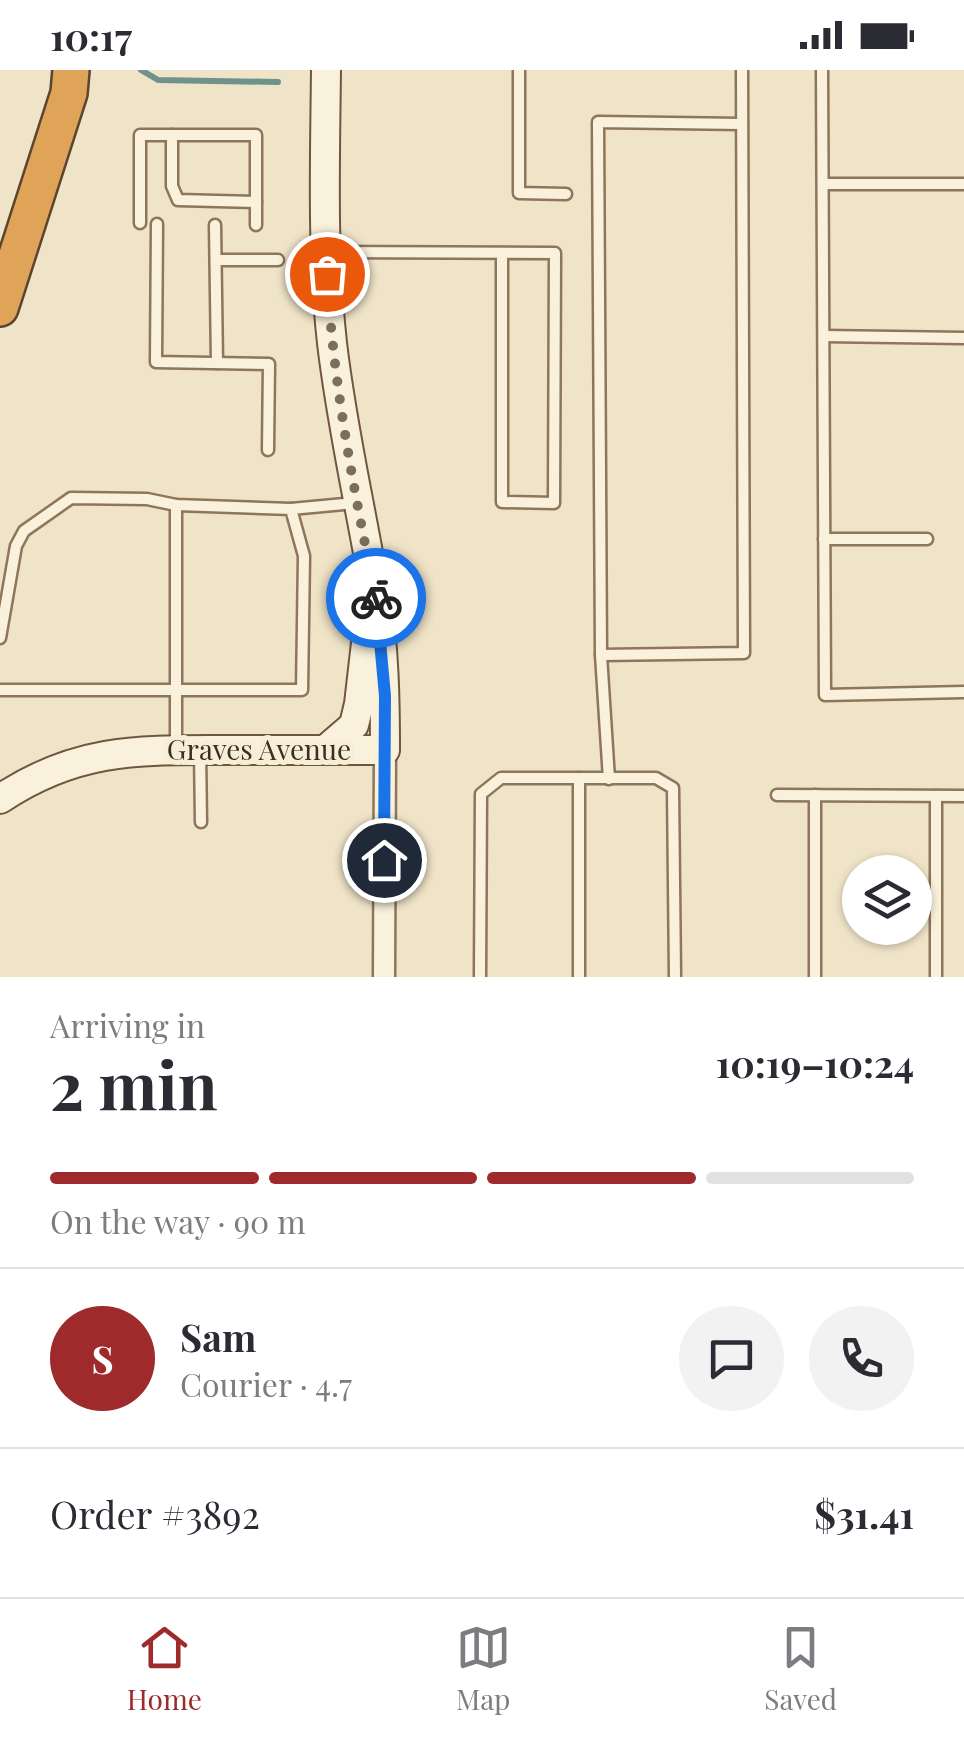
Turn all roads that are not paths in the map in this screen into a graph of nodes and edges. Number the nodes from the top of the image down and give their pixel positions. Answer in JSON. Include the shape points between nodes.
{"nodes":[{"id":1,"x":326,"y":70,"type":"edge"},
{"id":2,"x":519,"y":70,"type":"edge"},
{"id":3,"x":742,"y":70,"type":"edge"},
{"id":4,"x":822,"y":70,"type":"edge"},
{"id":5,"x":74,"y":78,"type":"edge"},
{"id":6,"x":742,"y":124,"type":"junction"},
{"id":7,"x":172,"y":135,"type":"junction"},
{"id":8,"x":823,"y":184,"type":"junction"},
{"id":9,"x":964,"y":184,"type":"edge"},
{"id":10,"x":566,"y":194,"type":"dead end"},
{"id":11,"x":256,"y":202,"type":"junction"},
{"id":12,"x":140,"y":223,"type":"dead end"},
{"id":13,"x":157,"y":224,"type":"dead end"},
{"id":14,"x":216,"y":224,"type":"dead end"},
{"id":15,"x":256,"y":225,"type":"dead end"},
{"id":16,"x":326,"y":252,"type":"junction"},
{"id":17,"x":502,"y":253,"type":"junction"},
{"id":18,"x":216,"y":260,"type":"junction"},
{"id":19,"x":278,"y":260,"type":"dead end"},
{"id":20,"x":0,"y":308,"type":"edge"},
{"id":21,"x":824,"y":336,"type":"junction"},
{"id":22,"x":964,"y":338,"type":"edge"},
{"id":23,"x":216,"y":363,"type":"junction"},
{"id":24,"x":268,"y":450,"type":"dead end"},
{"id":25,"x":357,"y":502,"type":"junction"},
{"id":26,"x":176,"y":506,"type":"junction"},
{"id":27,"x":291,"y":508,"type":"junction"},
{"id":28,"x":824,"y":539,"type":"junction"},
{"id":29,"x":927,"y":539,"type":"dead end"},
{"id":30,"x":380,"y":630,"type":"junction"},
{"id":31,"x":0,"y":638,"type":"edge"},
{"id":32,"x":601,"y":655,"type":"junction"},
{"id":33,"x":0,"y":690,"type":"edge"},
{"id":34,"x":176,"y":690,"type":"junction"},
{"id":35,"x":964,"y":692,"type":"edge"},
{"id":36,"x":188,"y":750,"type":"junction"},
{"id":37,"x":325,"y":750,"type":"junction"},
{"id":38,"x":385,"y":750,"type":"junction"},
{"id":39,"x":579,"y":778,"type":"junction"},
{"id":40,"x":608,"y":779,"type":"junction"},
{"id":41,"x":776,"y":794,"type":"dead end"},
{"id":42,"x":815,"y":794,"type":"junction"},
{"id":43,"x":936,"y":796,"type":"junction"},
{"id":44,"x":964,"y":796,"type":"edge"},
{"id":45,"x":0,"y":799,"type":"edge"},
{"id":46,"x":201,"y":822,"type":"dead end"},
{"id":47,"x":384,"y":977,"type":"edge"},
{"id":48,"x":480,"y":977,"type":"edge"},
{"id":49,"x":580,"y":977,"type":"edge"},
{"id":50,"x":675,"y":977,"type":"edge"},
{"id":51,"x":814,"y":977,"type":"edge"},
{"id":52,"x":936,"y":977,"type":"edge"}],
"edges":[{"from":1,"to":16,"type":"main road","name":"Graves Avenue"},
{"from":2,"to":10,"type":"lane","via":[[518,192]]},
{"from":3,"to":6,"type":"lane"},
{"from":4,"to":8,"type":"lane"},
{"from":5,"to":20,"type":"highway"},
{"from":6,"to":32,"type":"lane","via":[[744,653]]},
{"from":6,"to":32,"type":"lane","via":[[598,122]]},
{"from":7,"to":11,"type":"lane","via":[[178,200]]},
{"from":7,"to":11,"type":"lane","via":[[256,135]]},
{"from":7,"to":12,"type":"lane","via":[[140,135]]},
{"from":8,"to":9,"type":"lane"},
{"from":8,"to":21,"type":"lane"},
{"from":11,"to":15,"type":"lane"},
{"from":13,"to":23,"type":"lane","via":[[156,362]]},
{"from":14,"to":18,"type":"lane"},
{"from":16,"to":17,"type":"lane"},
{"from":16,"to":25,"type":"main road","name":"Graves Avenue","via":[[332,346]]},
{"from":17,"to":17,"type":"lane","via":[[555,253],[554,503],[502,502]]},
{"from":18,"to":19,"type":"lane"},
{"from":18,"to":23,"type":"lane"},
{"from":21,"to":22,"type":"lane"},
{"from":21,"to":28,"type":"lane"},
{"from":23,"to":24,"type":"lane","via":[[268,364]]},
{"from":25,"to":27,"type":"lane"},
{"from":25,"to":30,"type":"main road","name":"Graves Avenue"},
{"from":26,"to":27,"type":"lane"},
{"from":26,"to":31,"type":"lane","via":[[71,498],[24,531]]},
{"from":26,"to":34,"type":"lane"},
{"from":27,"to":34,"type":"lane","via":[[304,556],[302,690]]},
{"from":28,"to":29,"type":"lane"},
{"from":28,"to":35,"type":"lane","via":[[825,694]]},
{"from":30,"to":37,"type":"main road","via":[[366,643],[354,725]]},
{"from":30,"to":38,"type":"main road","name":"Graves Avenue"},
{"from":32,"to":40,"type":"lane"},
{"from":33,"to":34,"type":"lane"},
{"from":34,"to":36,"type":"lane"},
{"from":36,"to":37,"type":"main road","name":"Graves Avenue"},
{"from":36,"to":45,"type":"main road","name":"Graves Avenue","via":[[91,757],[40,775]]},
{"from":36,"to":46,"type":"lane"},
{"from":37,"to":38,"type":"main road","name":"Graves Avenue"},
{"from":38,"to":47,"type":"street"},
{"from":39,"to":40,"type":"lane"},
{"from":39,"to":48,"type":"lane","via":[[502,778],[481,794]]},
{"from":39,"to":49,"type":"lane"},
{"from":40,"to":50,"type":"lane","via":[[656,778],[673,788]]},
{"from":41,"to":42,"type":"lane"},
{"from":42,"to":43,"type":"lane"},
{"from":42,"to":51,"type":"lane"},
{"from":43,"to":44,"type":"lane"},
{"from":43,"to":52,"type":"lane"}]}
